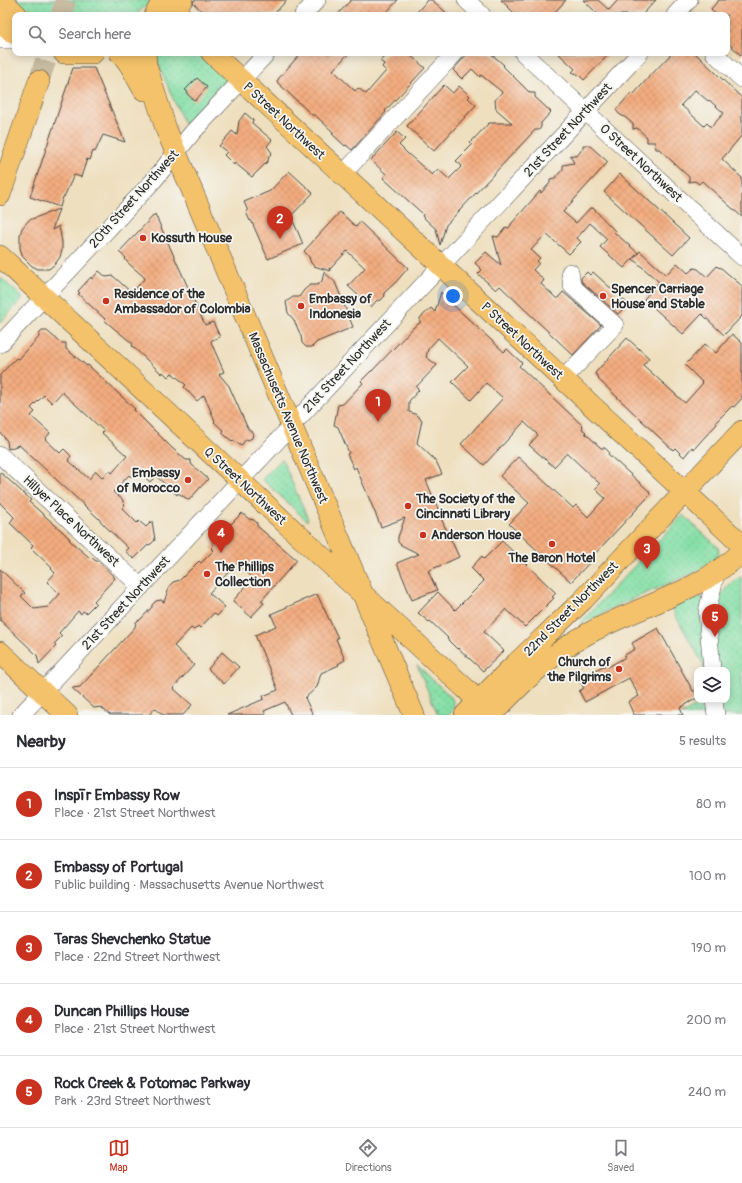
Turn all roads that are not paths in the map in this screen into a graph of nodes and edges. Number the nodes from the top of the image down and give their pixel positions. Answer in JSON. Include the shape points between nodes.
{"nodes":[{"id":1,"x":0,"y":0,"type":"edge"},
{"id":2,"x":163,"y":0,"type":"edge"},
{"id":3,"x":184,"y":0,"type":"edge"},
{"id":4,"x":317,"y":0,"type":"edge"},
{"id":5,"x":466,"y":0,"type":"edge"},
{"id":6,"x":689,"y":0,"type":"edge"},
{"id":7,"x":14,"y":12,"type":"edge"},
{"id":8,"x":157,"y":12,"type":"edge"},
{"id":9,"x":173,"y":12,"type":"edge"},
{"id":10,"x":186,"y":12,"type":"edge"},
{"id":11,"x":306,"y":12,"type":"edge"},
{"id":12,"x":479,"y":12,"type":"edge"},
{"id":13,"x":678,"y":12,"type":"edge"},
{"id":14,"x":0,"y":23,"type":"edge"},
{"id":15,"x":12,"y":32,"type":"edge"},
{"id":16,"x":0,"y":40,"type":"edge"},
{"id":17,"x":12,"y":40,"type":"edge"},
{"id":18,"x":123,"y":56,"type":"edge"},
{"id":19,"x":145,"y":56,"type":"edge"},
{"id":20,"x":214,"y":56,"type":"edge"},
{"id":21,"x":264,"y":56,"type":"edge"},
{"id":22,"x":452,"y":56,"type":"edge"},
{"id":23,"x":526,"y":56,"type":"edge"},
{"id":24,"x":637,"y":56,"type":"edge"},
{"id":25,"x":717,"y":56,"type":"edge"},
{"id":26,"x":742,"y":79,"type":"edge"},
{"id":27,"x":241,"y":81,"type":"junction"},
{"id":28,"x":585,"y":111,"type":"junction"},
{"id":29,"x":163,"y":121,"type":"junction"},
{"id":30,"x":0,"y":150,"type":"edge"},
{"id":31,"x":176,"y":153,"type":"junction"},
{"id":32,"x":342,"y":175,"type":"junction"},
{"id":33,"x":0,"y":195,"type":"edge"},
{"id":34,"x":0,"y":256,"type":"edge"},
{"id":35,"x":742,"y":257,"type":"edge"},
{"id":36,"x":441,"y":266,"type":"junction"},
{"id":37,"x":570,"y":272,"type":"dead end"},
{"id":38,"x":44,"y":297,"type":"junction"},
{"id":39,"x":0,"y":344,"type":"edge"},
{"id":40,"x":563,"y":379,"type":"junction"},
{"id":41,"x":291,"y":425,"type":"junction"},
{"id":42,"x":742,"y":431,"type":"edge"},
{"id":43,"x":0,"y":456,"type":"edge"},
{"id":44,"x":240,"y":481,"type":"junction"},
{"id":45,"x":685,"y":492,"type":"junction"},
{"id":46,"x":742,"y":545,"type":"edge"},
{"id":47,"x":742,"y":552,"type":"edge"},
{"id":48,"x":716,"y":573,"type":"junction"},
{"id":49,"x":141,"y":586,"type":"junction"},
{"id":50,"x":362,"y":593,"type":"junction"},
{"id":51,"x":550,"y":646,"type":"junction"},
{"id":52,"x":0,"y":652,"type":"edge"},
{"id":53,"x":712,"y":667,"type":"edge"},
{"id":54,"x":42,"y":692,"type":"junction"},
{"id":55,"x":714,"y":703,"type":"edge"},
{"id":56,"x":481,"y":712,"type":"edge"},
{"id":57,"x":21,"y":715,"type":"edge"},
{"id":58,"x":67,"y":715,"type":"edge"},
{"id":59,"x":414,"y":715,"type":"edge"},
{"id":60,"x":716,"y":715,"type":"edge"}],
"edges":[{"from":1,"to":7,"type":"main road"},
{"from":2,"to":8,"type":"main road"},
{"from":3,"to":9,"type":"main road"},
{"from":3,"to":10,"type":"main road"},
{"from":4,"to":11,"type":"street"},
{"from":5,"to":12,"type":"street"},
{"from":6,"to":13,"type":"street"},
{"from":14,"to":15,"type":"main road"},
{"from":16,"to":17,"type":"street"},
{"from":18,"to":29,"type":"main road","name":"Massachusetts Avenue Northwest"},
{"from":19,"to":29,"type":"main road","name":"Massachusetts Avenue Northwest"},
{"from":20,"to":27,"type":"main road","name":"P Street Northwest"},
{"from":21,"to":27,"type":"street","name":"20th Street Northwest"},
{"from":22,"to":32,"type":"street"},
{"from":23,"to":28,"type":"street","name":"O Street Northwest"},
{"from":24,"to":28,"type":"street","name":"21st Street Northwest"},
{"from":25,"to":26,"type":"street"},
{"from":27,"to":31,"type":"street","name":"20th Street Northwest"},
{"from":27,"to":32,"type":"main road","name":"P Street Northwest"},
{"from":28,"to":35,"type":"street","name":"O Street Northwest"},
{"from":28,"to":36,"type":"street","name":"21st Street Northwest"},
{"from":29,"to":31,"type":"main road","name":"Massachusetts Avenue Northwest"},
{"from":30,"to":33,"type":"main road","via":[[32,79]]},
{"from":31,"to":38,"type":"street","name":"20th Street Northwest","via":[[154,180]]},
{"from":31,"to":41,"type":"main road","name":"Massachusetts Avenue Northwest"},
{"from":32,"to":36,"type":"main road","name":"P Street Northwest"},
{"from":34,"to":38,"type":"main road","name":"Q Street Northwest"},
{"from":36,"to":40,"type":"main road","name":"P Street Northwest"},
{"from":36,"to":41,"type":"street","name":"21st Street Northwest"},
{"from":37,"to":40,"type":"street","via":[[572,286],[615,325]]},
{"from":38,"to":39,"type":"street","name":"20th Street Northwest"},
{"from":38,"to":44,"type":"main road","name":"Q Street Northwest"},
{"from":40,"to":45,"type":"main road","name":"P Street Northwest"},
{"from":41,"to":44,"type":"street","name":"21st Street Northwest"},
{"from":41,"to":50,"type":"main road","name":"Massachusetts Avenue Northwest"},
{"from":42,"to":45,"type":"main road","name":"22nd Street Northwest"},
{"from":43,"to":49,"type":"street","name":"Hillyer Place Northwest"},
{"from":44,"to":49,"type":"street","name":"21st Street Northwest"},
{"from":44,"to":50,"type":"main road","name":"Q Street Northwest"},
{"from":45,"to":46,"type":"main road","name":"P Street Northwest"},
{"from":45,"to":51,"type":"main road","name":"22nd Street Northwest","via":[[583,600]]},
{"from":47,"to":48,"type":"main road","name":"22nd Street Northwest"},
{"from":48,"to":51,"type":"main road","name":"22nd Street Northwest","via":[[582,637]]},
{"from":48,"to":53,"type":"street","via":[[707,612]]},
{"from":49,"to":54,"type":"street","name":"21st Street Northwest"},
{"from":50,"to":56,"type":"main road","name":"Q Street Northwest","via":[[466,689]]},
{"from":50,"to":59,"type":"main road","name":"Massachusetts Avenue Northwest"},
{"from":51,"to":56,"type":"main road","name":"22nd Street Northwest","via":[[502,676]]},
{"from":52,"to":54,"type":"main road"},
{"from":54,"to":57,"type":"street","name":"21st Street Northwest"},
{"from":54,"to":58,"type":"main road"},
{"from":55,"to":60,"type":"street"}]}
